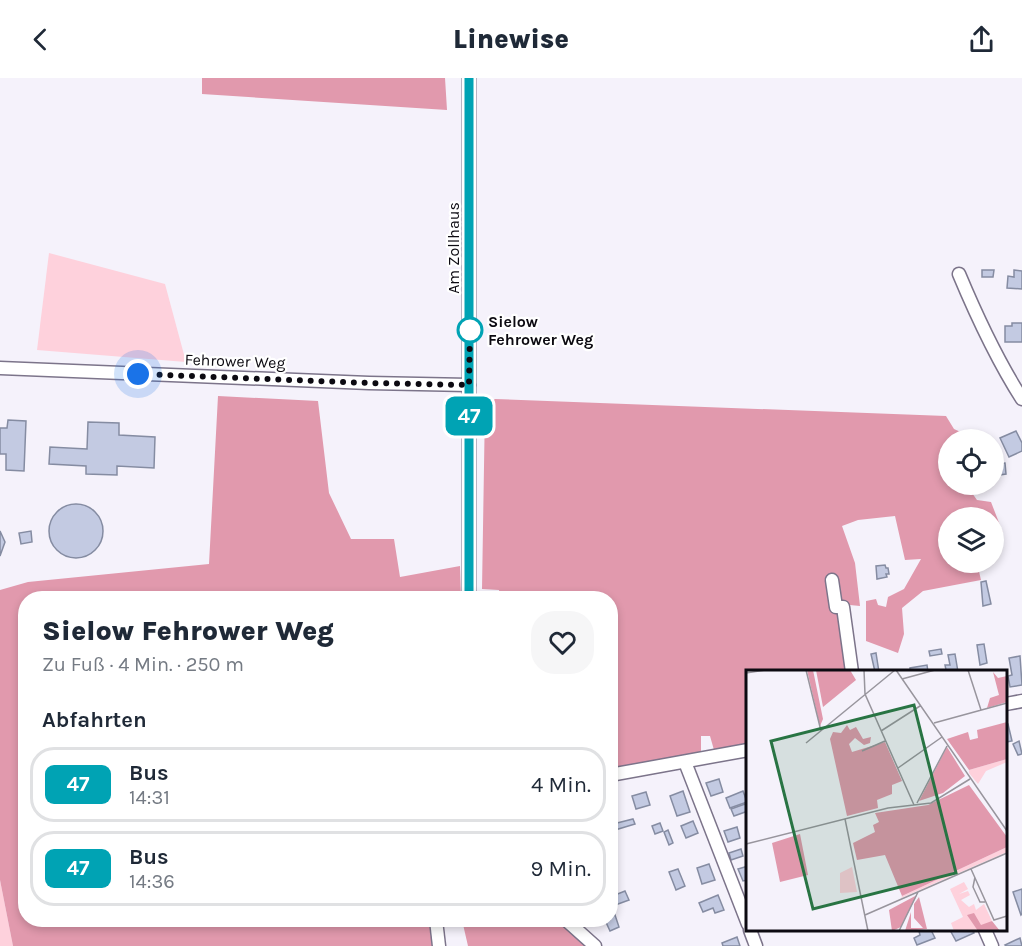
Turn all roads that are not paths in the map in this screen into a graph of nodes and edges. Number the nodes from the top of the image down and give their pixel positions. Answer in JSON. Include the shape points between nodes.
{"nodes":[{"id":1,"x":469,"y":78,"type":"edge"},
{"id":2,"x":959,"y":274,"type":"dead end"},
{"id":3,"x":0,"y":368,"type":"edge"},
{"id":4,"x":1022,"y":375,"type":"edge"},
{"id":5,"x":1008,"y":378,"type":"junction"},
{"id":6,"x":469,"y":385,"type":"junction"},
{"id":7,"x":1022,"y":399,"type":"edge"},
{"id":8,"x":832,"y":579,"type":"dead end"},
{"id":9,"x":469,"y":591,"type":"edge"},
{"id":10,"x":852,"y":670,"type":"edge"},
{"id":11,"x":1022,"y":701,"type":"edge"},
{"id":12,"x":1007,"y":704,"type":"edge"},
{"id":13,"x":746,"y":750,"type":"edge"},
{"id":14,"x":685,"y":762,"type":"junction"},
{"id":15,"x":618,"y":774,"type":"edge"},
{"id":16,"x":746,"y":921,"type":"edge"},
{"id":17,"x":437,"y":927,"type":"edge"},
{"id":18,"x":574,"y":927,"type":"edge"},
{"id":19,"x":750,"y":931,"type":"edge"},
{"id":20,"x":985,"y":931,"type":"edge"},
{"id":21,"x":439,"y":946,"type":"edge"},
{"id":22,"x":595,"y":946,"type":"edge"},
{"id":23,"x":756,"y":946,"type":"edge"},
{"id":24,"x":992,"y":946,"type":"edge"}],
"edges":[{"from":1,"to":6,"type":"street","name":"Am Zollhaus"},
{"from":2,"to":5,"type":"street"},
{"from":3,"to":6,"type":"street","name":"Fehrower Weg"},
{"from":4,"to":5,"type":"street"},
{"from":5,"to":7,"type":"street"},
{"from":6,"to":9,"type":"street","name":"Am Zollhaus"},
{"from":8,"to":10,"type":"street","via":[[836,606],[843,607]]},
{"from":11,"to":12,"type":"street"},
{"from":13,"to":14,"type":"street"},
{"from":14,"to":15,"type":"street"},
{"from":14,"to":16,"type":"street"},
{"from":17,"to":21,"type":"street"},
{"from":18,"to":22,"type":"street"},
{"from":19,"to":23,"type":"street"},
{"from":20,"to":24,"type":"street"}]}
